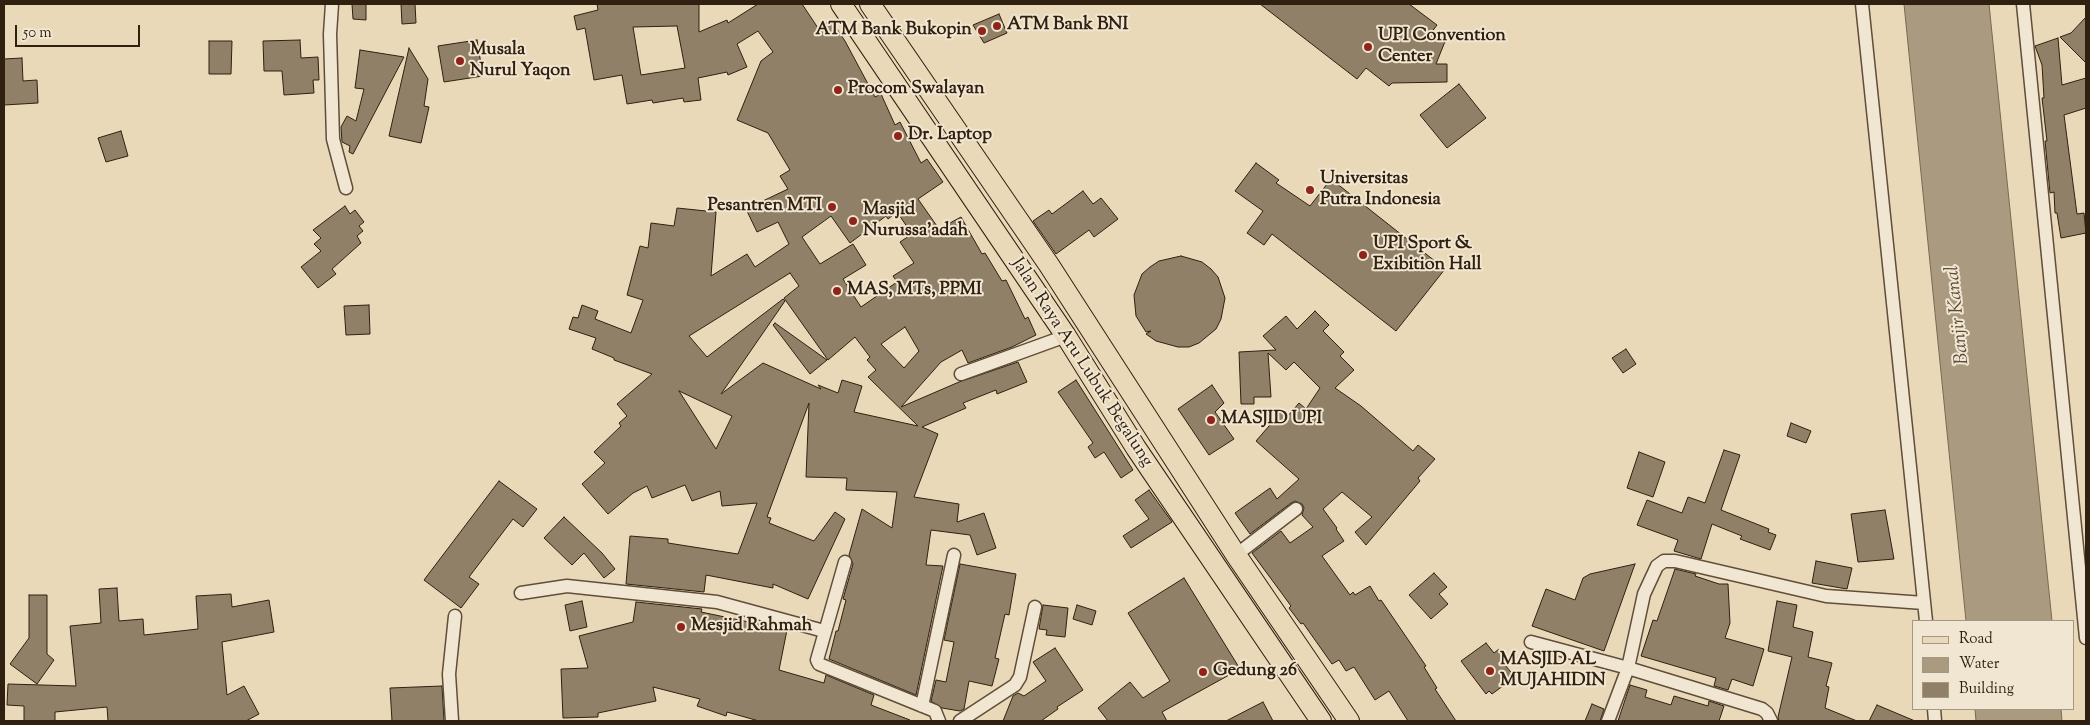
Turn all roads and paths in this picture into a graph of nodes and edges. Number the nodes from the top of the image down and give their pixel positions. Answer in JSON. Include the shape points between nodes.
{"nodes":[{"id":1,"x":332,"y":4,"type":"edge"},
{"id":2,"x":841,"y":4,"type":"edge"},
{"id":3,"x":870,"y":4,"type":"edge"},
{"id":4,"x":1862,"y":4,"type":"edge"},
{"id":5,"x":2023,"y":4,"type":"edge"},
{"id":6,"x":346,"y":188,"type":"dead end"},
{"id":7,"x":1066,"y":336,"type":"junction"},
{"id":8,"x":961,"y":374,"type":"dead end"},
{"id":9,"x":1158,"y":432,"type":"junction"},
{"id":10,"x":1136,"y":448,"type":"junction"},
{"id":11,"x":1296,"y":509,"type":"dead end"},
{"id":12,"x":954,"y":555,"type":"dead end"},
{"id":13,"x":1236,"y":555,"type":"junction"},
{"id":14,"x":845,"y":562,"type":"dead end"},
{"id":15,"x":521,"y":593,"type":"dead end"},
{"id":16,"x":1924,"y":603,"type":"junction"},
{"id":17,"x":1035,"y":607,"type":"dead end"},
{"id":18,"x":455,"y":616,"type":"dead end"},
{"id":19,"x":1926,"y":620,"type":"edge"},
{"id":20,"x":824,"y":631,"type":"junction"},
{"id":21,"x":2086,"y":638,"type":"edge"},
{"id":22,"x":1531,"y":642,"type":"dead end"},
{"id":23,"x":1628,"y":668,"type":"junction"},
{"id":24,"x":922,"y":706,"type":"junction"},
{"id":25,"x":452,"y":721,"type":"edge"},
{"id":26,"x":939,"y":721,"type":"edge"},
{"id":27,"x":960,"y":721,"type":"edge"},
{"id":28,"x":1321,"y":721,"type":"edge"},
{"id":29,"x":1349,"y":721,"type":"edge"},
{"id":30,"x":1608,"y":721,"type":"edge"},
{"id":31,"x":1771,"y":721,"type":"edge"}],
"edges":[{"from":1,"to":6,"type":"street","via":[[333,139]]},
{"from":2,"to":7,"type":"main road","name":"Jalan Raya Aru Lubuk Begalung"},
{"from":3,"to":9,"type":"main road","name":"Jalan Raya Aru Lubuk Begalung","via":[[1049,265]]},
{"from":4,"to":16,"type":"street"},
{"from":5,"to":21,"type":"street"},
{"from":7,"to":8,"type":"street"},
{"from":7,"to":10,"type":"main road","name":"Jalan Raya Aru Lubuk Begalung"},
{"from":9,"to":10,"type":"main road"},
{"from":9,"to":13,"type":"main road","name":"Jalan Raya Aru Lubuk Begalung"},
{"from":10,"to":28,"type":"main road","name":"Jalan Raya Aru Lubuk Begalung"},
{"from":11,"to":13,"type":"street"},
{"from":12,"to":24,"type":"street"},
{"from":13,"to":29,"type":"main road","name":"Jalan Raya Aru Lubuk Begalung"},
{"from":14,"to":20,"type":"street"},
{"from":15,"to":20,"type":"street","via":[[567,586],[717,602]]},
{"from":16,"to":19,"type":"street"},
{"from":16,"to":23,"type":"street","via":[[1826,596],[1664,561],[1657,566],[1644,594]]},
{"from":17,"to":27,"type":"street","via":[[1020,677],[1015,685]]},
{"from":18,"to":25,"type":"street","via":[[449,674]]},
{"from":20,"to":24,"type":"street","via":[[816,660],[819,664]]},
{"from":22,"to":23,"type":"street"},
{"from":23,"to":30,"type":"street"},
{"from":23,"to":31,"type":"street","via":[[1762,709]]},
{"from":24,"to":26,"type":"street","via":[[935,711]]}]}
